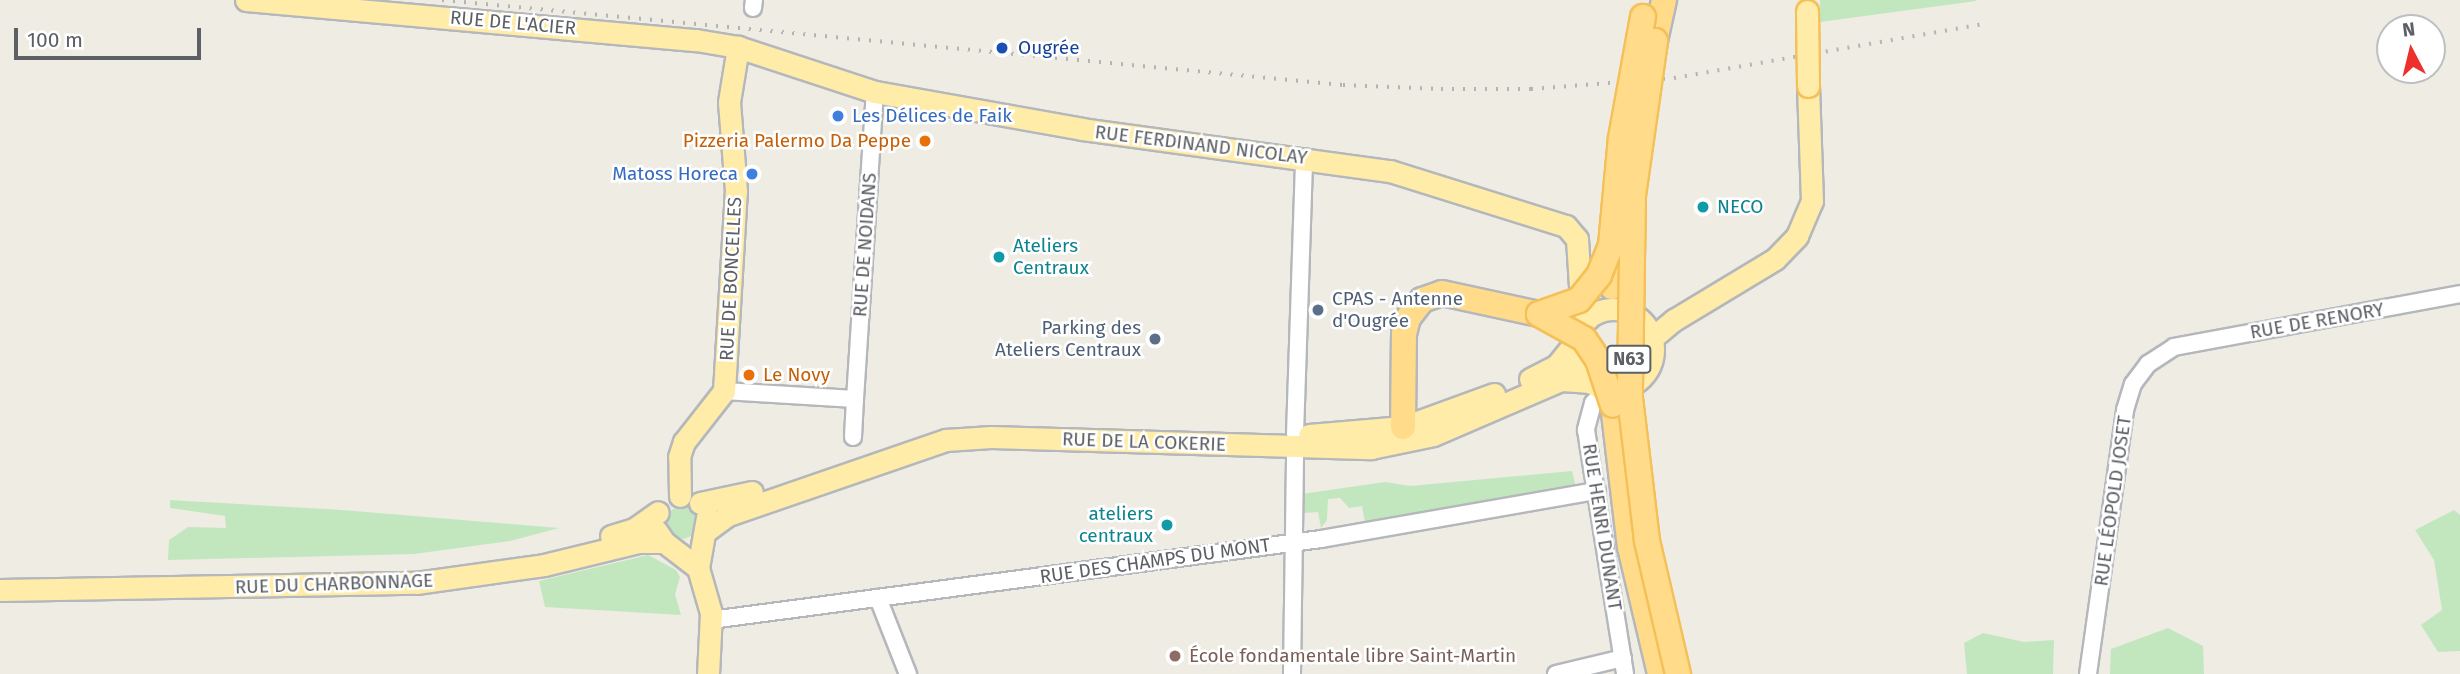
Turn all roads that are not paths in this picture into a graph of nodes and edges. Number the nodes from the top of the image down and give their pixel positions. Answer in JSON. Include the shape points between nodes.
{"nodes":[{"id":1,"x":246,"y":0,"type":"edge"},
{"id":2,"x":1807,"y":6,"type":"edge"},
{"id":3,"x":1656,"y":13,"type":"edge"},
{"id":4,"x":738,"y":47,"type":"junction"},
{"id":5,"x":875,"y":92,"type":"junction"},
{"id":6,"x":1304,"y":157,"type":"junction"},
{"id":7,"x":1612,"y":245,"type":"junction"},
{"id":8,"x":2460,"y":294,"type":"edge"},
{"id":9,"x":1539,"y":314,"type":"junction"},
{"id":10,"x":1588,"y":318,"type":"junction"},
{"id":11,"x":1646,"y":330,"type":"junction"},
{"id":12,"x":1574,"y":344,"type":"junction"},
{"id":13,"x":2174,"y":347,"type":"joint"},
{"id":14,"x":1587,"y":382,"type":"junction"},
{"id":15,"x":724,"y":391,"type":"junction"},
{"id":16,"x":1611,"y":397,"type":"junction"},
{"id":17,"x":855,"y":399,"type":"junction"},
{"id":18,"x":1403,"y":428,"type":"junction"},
{"id":19,"x":853,"y":437,"type":"dead end"},
{"id":20,"x":1295,"y":441,"type":"junction"},
{"id":21,"x":1597,"y":491,"type":"junction"},
{"id":22,"x":690,"y":500,"type":"junction"},
{"id":23,"x":658,"y":512,"type":"junction"},
{"id":24,"x":705,"y":534,"type":"junction"},
{"id":25,"x":1294,"y":542,"type":"junction"},
{"id":26,"x":670,"y":545,"type":"junction"},
{"id":27,"x":698,"y":568,"type":"junction"},
{"id":28,"x":0,"y":576,"type":"edge"},
{"id":29,"x":0,"y":590,"type":"edge"},
{"id":30,"x":878,"y":598,"type":"junction"},
{"id":31,"x":711,"y":620,"type":"junction"},
{"id":32,"x":1624,"y":666,"type":"edge"},
{"id":33,"x":708,"y":674,"type":"edge"},
{"id":34,"x":908,"y":674,"type":"edge"},
{"id":35,"x":1292,"y":674,"type":"edge"},
{"id":36,"x":1556,"y":674,"type":"edge"},
{"id":37,"x":1660,"y":674,"type":"edge"},
{"id":38,"x":1678,"y":674,"type":"edge"},
{"id":39,"x":2088,"y":674,"type":"edge"}],
"edges":[{"from":1,"to":4,"type":"main road","name":"RUE DE L'ACIER","via":[[600,30]]},
{"from":2,"to":11,"type":"main road","bridge":true,"via":[[1809,190],[1791,224],[1771,246]]},
{"from":3,"to":7,"type":"highway","number":"N63","bridge":true,"via":[[1621,138]]},
{"from":3,"to":38,"type":"highway","number":"N63","bridge":true,"via":[[1633,196],[1630,398],[1647,541]]},
{"from":4,"to":5,"type":"main road","name":"RUE FERDINAND NICOLAY"},
{"from":4,"to":15,"type":"main road","name":"RUE DE BONCELLES","via":[[729,102],[736,191]]},
{"from":5,"to":6,"type":"main road","name":"RUE FERDINAND NICOLAY","via":[[1082,129]]},
{"from":5,"to":17,"type":"street","name":"RUE DE NOIDANS"},
{"from":6,"to":10,"type":"main road","name":"RUE FERDINAND NICOLAY","via":[[1390,171],[1566,226],[1577,239],[1581,303]]},
{"from":6,"to":20,"type":"street"},
{"from":7,"to":9,"type":"highway","bridge":true,"via":[[1599,275],[1579,300]]},
{"from":7,"to":16,"type":"highway","number":"N63","bridge":true},
{"from":8,"to":13,"type":"street","name":"RUE DE RENORY"},
{"from":9,"to":16,"type":"highway","bridge":true,"via":[[1584,339],[1598,360]]},
{"from":9,"to":18,"type":"highway","via":[[1456,295],[1430,296],[1408,317]]},
{"from":10,"to":11,"type":"main road","via":[[1619,310]]},
{"from":10,"to":12,"type":"main road","name":"RUE DE LA COKERIE"},
{"from":11,"to":16,"type":"main road","via":[[1651,362],[1644,376]]},
{"from":12,"to":14,"type":"main road","via":[[1576,365]]},
{"from":12,"to":18,"type":"main road","name":"RUE DE LA COKERIE","via":[[1549,371]]},
{"from":13,"to":39,"type":"street","name":"RUE LÉOPOLD JOSET","via":[[2148,364],[2129,395]]},
{"from":14,"to":16,"type":"main road","name":"RUE DE LA COKERIE"},
{"from":14,"to":20,"type":"main road","name":"RUE DE LA COKERIE","via":[[1557,382],[1402,444]]},
{"from":15,"to":17,"type":"street"},
{"from":15,"to":22,"type":"main road","via":[[684,442],[679,457]]},
{"from":16,"to":21,"type":"street","name":"RUE HENRI DUNANT","via":[[1587,416]]},
{"from":16,"to":37,"type":"highway","number":"N63","via":[[1630,547]]},
{"from":17,"to":19,"type":"street","name":"RUE DE NOIDANS"},
{"from":18,"to":20,"type":"main road","name":"RUE DE LA COKERIE"},
{"from":20,"to":22,"type":"main road","name":"RUE DE LA COKERIE","via":[[954,425],[729,500]]},
{"from":20,"to":24,"type":"main road","name":"RUE DE LA COKERIE","via":[[946,440],[751,507]]},
{"from":20,"to":25,"type":"street"},
{"from":21,"to":25,"type":"street","name":"RUE DES CHAMPS DU MONT"},
{"from":21,"to":32,"type":"street","name":"RUE HENRI DUNANT"},
{"from":22,"to":23,"type":"main road","via":[[667,500]]},
{"from":22,"to":24,"type":"main road","via":[[706,513]]},
{"from":23,"to":26,"type":"main road","via":[[656,527]]},
{"from":23,"to":28,"type":"main road","name":"RUE DU CHARBONNAGE","via":[[634,529],[604,538],[424,568],[345,574]]},
{"from":24,"to":26,"type":"main road","via":[[691,547]]},
{"from":24,"to":27,"type":"main road"},
{"from":25,"to":30,"type":"street","name":"RUE DES CHAMPS DU MONT"},
{"from":25,"to":35,"type":"street"},
{"from":26,"to":27,"type":"main road"},
{"from":26,"to":29,"type":"main road","name":"RUE DU CHARBONNAGE","via":[[638,542],[544,565],[416,583]]},
{"from":27,"to":31,"type":"main road"},
{"from":30,"to":31,"type":"street","name":"RUE DES CHAMPS DU MONT"},
{"from":30,"to":34,"type":"street"},
{"from":31,"to":33,"type":"main road"},
{"from":32,"to":36,"type":"street"}]}
